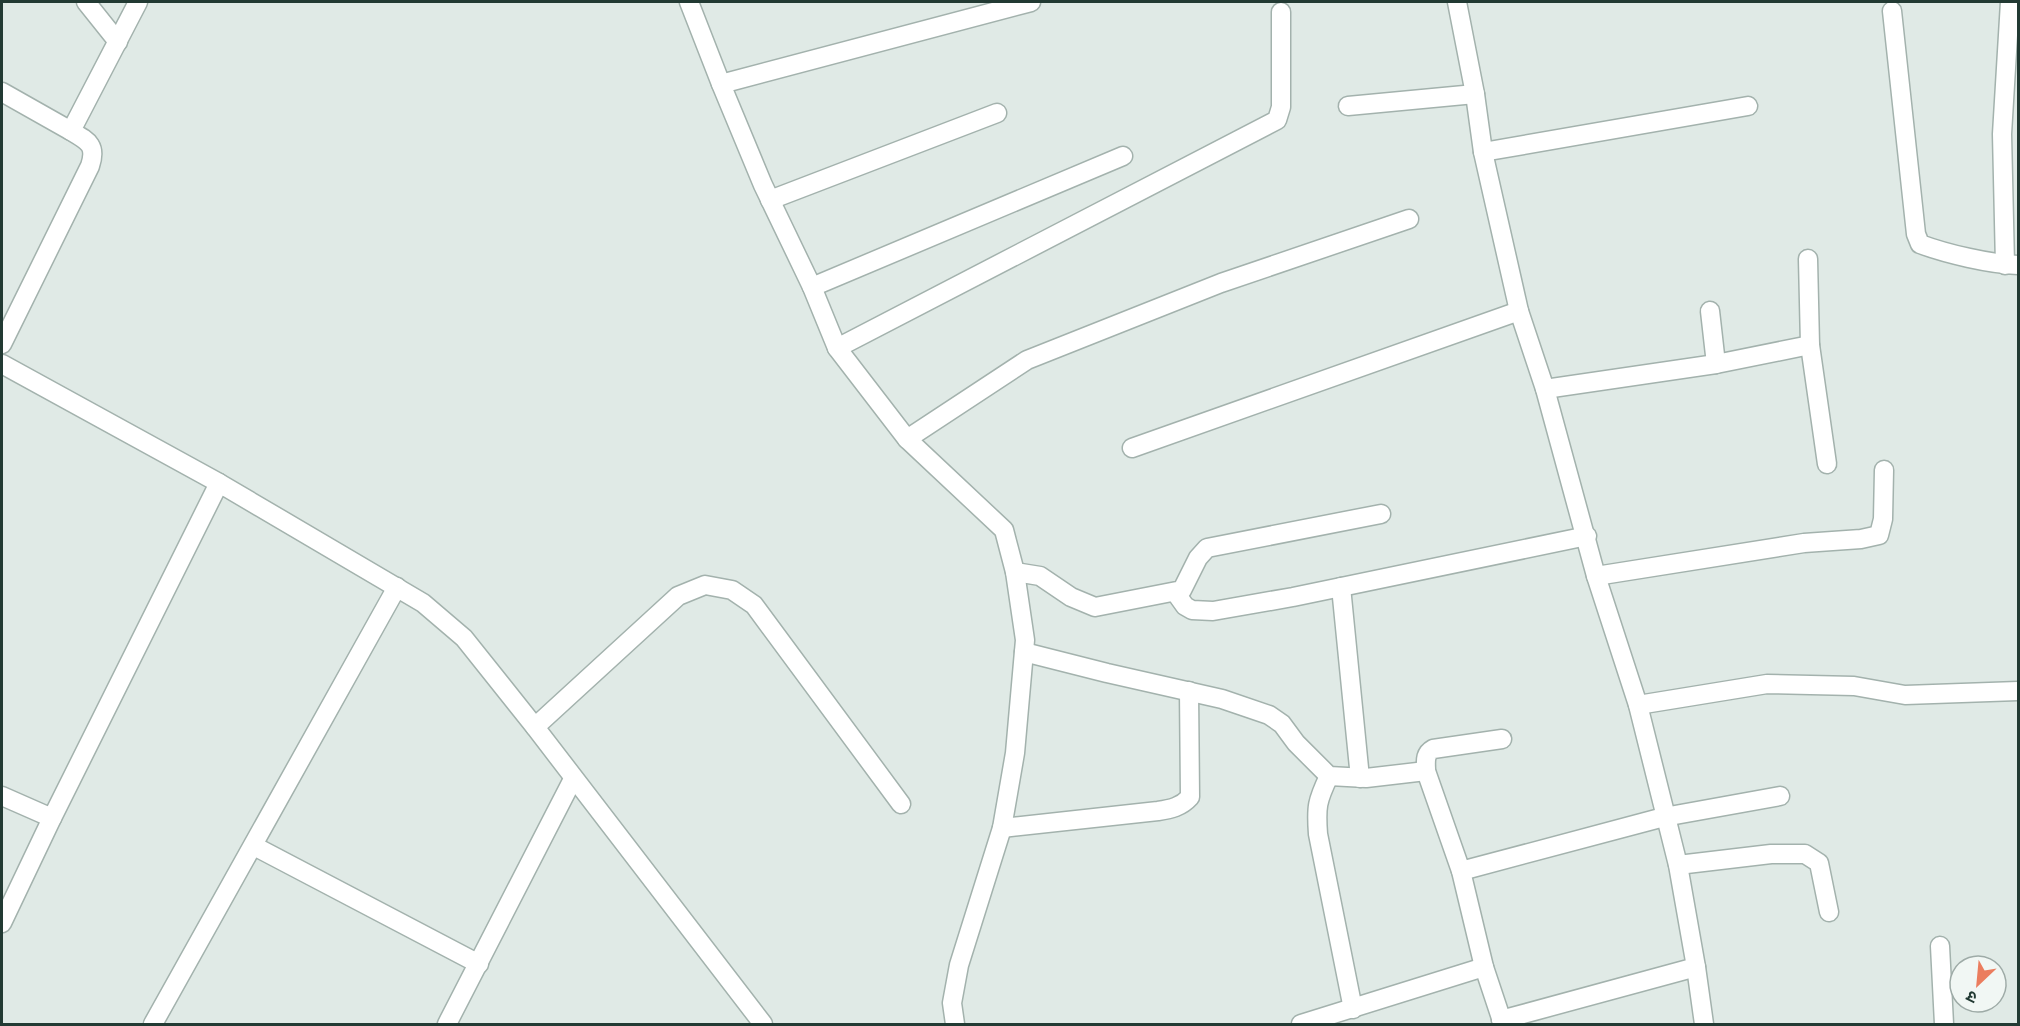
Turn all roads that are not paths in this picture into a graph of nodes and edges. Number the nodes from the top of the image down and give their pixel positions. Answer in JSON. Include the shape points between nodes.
{"nodes":[{"id":1,"x":86,"y":2,"type":"edge"},
{"id":2,"x":138,"y":2,"type":"edge"},
{"id":3,"x":1031,"y":2,"type":"edge"},
{"id":4,"x":1456,"y":2,"type":"edge"},
{"id":5,"x":2010,"y":2,"type":"edge"},
{"id":6,"x":694,"y":3,"type":"edge"},
{"id":7,"x":1892,"y":10,"type":"dead end"},
{"id":8,"x":1281,"y":12,"type":"dead end"},
{"id":9,"x":118,"y":42,"type":"junction"},
{"id":10,"x":721,"y":84,"type":"junction"},
{"id":11,"x":2,"y":92,"type":"edge"},
{"id":12,"x":1475,"y":94,"type":"junction"},
{"id":13,"x":1348,"y":106,"type":"dead end"},
{"id":14,"x":1748,"y":106,"type":"dead end"},
{"id":15,"x":997,"y":113,"type":"dead end"},
{"id":16,"x":71,"y":131,"type":"junction"},
{"id":17,"x":1483,"y":152,"type":"junction"},
{"id":18,"x":1123,"y":156,"type":"dead end"},
{"id":19,"x":770,"y":200,"type":"junction"},
{"id":20,"x":1409,"y":219,"type":"dead end"},
{"id":21,"x":1808,"y":259,"type":"dead end"},
{"id":22,"x":2012,"y":265,"type":"edge"},
{"id":23,"x":812,"y":286,"type":"junction"},
{"id":24,"x":1519,"y":311,"type":"junction"},
{"id":25,"x":1710,"y":311,"type":"dead end"},
{"id":26,"x":2,"y":344,"type":"edge"},
{"id":27,"x":1810,"y":345,"type":"junction"},
{"id":28,"x":837,"y":348,"type":"junction"},
{"id":29,"x":2,"y":364,"type":"edge"},
{"id":30,"x":1716,"y":364,"type":"junction"},
{"id":31,"x":1545,"y":389,"type":"junction"},
{"id":32,"x":907,"y":439,"type":"junction"},
{"id":33,"x":1132,"y":448,"type":"dead end"},
{"id":34,"x":1827,"y":464,"type":"dead end"},
{"id":35,"x":1884,"y":470,"type":"dead end"},
{"id":36,"x":219,"y":483,"type":"junction"},
{"id":37,"x":1381,"y":514,"type":"dead end"},
{"id":38,"x":1587,"y":536,"type":"junction"},
{"id":39,"x":1015,"y":573,"type":"junction"},
{"id":40,"x":1596,"y":576,"type":"junction"},
{"id":41,"x":397,"y":587,"type":"junction"},
{"id":42,"x":1341,"y":587,"type":"junction"},
{"id":43,"x":1175,"y":592,"type":"junction"},
{"id":44,"x":1024,"y":652,"type":"junction"},
{"id":45,"x":2019,"y":691,"type":"edge"},
{"id":46,"x":1189,"y":692,"type":"junction"},
{"id":47,"x":1638,"y":705,"type":"junction"},
{"id":48,"x":535,"y":727,"type":"junction"},
{"id":49,"x":1502,"y":739,"type":"dead end"},
{"id":50,"x":1426,"y":771,"type":"junction"},
{"id":51,"x":1329,"y":776,"type":"junction"},
{"id":52,"x":1360,"y":778,"type":"junction"},
{"id":53,"x":573,"y":779,"type":"junction"},
{"id":54,"x":2,"y":796,"type":"edge"},
{"id":55,"x":1780,"y":796,"type":"dead end"},
{"id":56,"x":901,"y":804,"type":"dead end"},
{"id":57,"x":1664,"y":817,"type":"junction"},
{"id":58,"x":52,"y":818,"type":"junction"},
{"id":59,"x":1002,"y":828,"type":"junction"},
{"id":60,"x":254,"y":846,"type":"junction"},
{"id":61,"x":1678,"y":865,"type":"junction"},
{"id":62,"x":1461,"y":871,"type":"junction"},
{"id":63,"x":1828,"y":912,"type":"dead end"},
{"id":64,"x":2,"y":923,"type":"edge"},
{"id":65,"x":1940,"y":945,"type":"dead end"},
{"id":66,"x":479,"y":964,"type":"junction"},
{"id":67,"x":1484,"y":967,"type":"junction"},
{"id":68,"x":1696,"y":967,"type":"junction"},
{"id":69,"x":1353,"y":1009,"type":"junction"},
{"id":70,"x":1502,"y":1022,"type":"edge"},
{"id":71,"x":153,"y":1024,"type":"edge"},
{"id":72,"x":447,"y":1024,"type":"edge"},
{"id":73,"x":763,"y":1024,"type":"edge"},
{"id":74,"x":955,"y":1024,"type":"edge"},
{"id":75,"x":1303,"y":1024,"type":"edge"},
{"id":76,"x":1704,"y":1024,"type":"edge"},
{"id":77,"x":1944,"y":1024,"type":"edge"}],
"edges":[{"from":1,"to":9,"type":"street"},
{"from":2,"to":9,"type":"street"},
{"from":3,"to":10,"type":"street"},
{"from":4,"to":12,"type":"street"},
{"from":5,"to":22,"type":"street","via":[[2002,134]]},
{"from":6,"to":10,"type":"street"},
{"from":7,"to":22,"type":"street","via":[[1920,243]]},
{"from":8,"to":28,"type":"street","via":[[1281,107],[1277,120]]},
{"from":9,"to":16,"type":"street"},
{"from":10,"to":19,"type":"street"},
{"from":11,"to":16,"type":"street"},
{"from":12,"to":13,"type":"street"},
{"from":12,"to":17,"type":"street"},
{"from":14,"to":17,"type":"street"},
{"from":15,"to":19,"type":"street"},
{"from":16,"to":26,"type":"street","via":[[92,147],[94,156]]},
{"from":17,"to":24,"type":"street"},
{"from":18,"to":23,"type":"street"},
{"from":19,"to":23,"type":"street"},
{"from":20,"to":32,"type":"street","via":[[1221,283],[1027,360]]},
{"from":21,"to":27,"type":"street"},
{"from":23,"to":28,"type":"street"},
{"from":24,"to":31,"type":"street"},
{"from":24,"to":33,"type":"street"},
{"from":25,"to":30,"type":"street"},
{"from":27,"to":30,"type":"street"},
{"from":27,"to":34,"type":"street"},
{"from":28,"to":32,"type":"street"},
{"from":29,"to":36,"type":"street"},
{"from":30,"to":31,"type":"street"},
{"from":31,"to":38,"type":"street"},
{"from":32,"to":39,"type":"street","via":[[1005,530]]},
{"from":35,"to":40,"type":"street","via":[[1879,535]]},
{"from":36,"to":41,"type":"street"},
{"from":36,"to":58,"type":"street"},
{"from":37,"to":43,"type":"street","via":[[1207,548],[1182,590]]},
{"from":38,"to":40,"type":"street"},
{"from":38,"to":42,"type":"street"},
{"from":39,"to":43,"type":"street","via":[[1040,576],[1071,597],[1095,607]]},
{"from":39,"to":44,"type":"street"},
{"from":40,"to":47,"type":"street"},
{"from":41,"to":48,"type":"street","via":[[423,603],[464,638]]},
{"from":41,"to":60,"type":"street"},
{"from":42,"to":43,"type":"street","via":[[1213,611],[1192,610]]},
{"from":42,"to":52,"type":"street"},
{"from":44,"to":46,"type":"street"},
{"from":44,"to":59,"type":"street","via":[[1015,753]]},
{"from":45,"to":47,"type":"street","via":[[1905,695],[1854,686],[1767,684]]},
{"from":46,"to":51,"type":"street","via":[[1269,715]]},
{"from":46,"to":59,"type":"street","via":[[1190,796],[1185,803],[1158,811]]},
{"from":47,"to":57,"type":"street"},
{"from":48,"to":53,"type":"street"},
{"from":48,"to":56,"type":"street","via":[[678,596],[705,585],[732,590],[753,605]]},
{"from":49,"to":50,"type":"street","via":[[1433,749],[1427,755]]},
{"from":50,"to":52,"type":"street"},
{"from":50,"to":62,"type":"street"},
{"from":51,"to":52,"type":"street"},
{"from":51,"to":69,"type":"street","via":[[1318,797],[1318,834]]},
{"from":53,"to":66,"type":"street"},
{"from":53,"to":73,"type":"street"},
{"from":54,"to":58,"type":"street"},
{"from":55,"to":57,"type":"street"},
{"from":57,"to":61,"type":"street"},
{"from":57,"to":62,"type":"street"},
{"from":58,"to":64,"type":"street"},
{"from":59,"to":74,"type":"street","via":[[959,965],[952,1003]]},
{"from":60,"to":66,"type":"street"},
{"from":60,"to":71,"type":"street"},
{"from":61,"to":63,"type":"street","via":[[1805,854],[1819,863]]},
{"from":61,"to":68,"type":"street"},
{"from":62,"to":67,"type":"street"},
{"from":65,"to":77,"type":"street"},
{"from":66,"to":72,"type":"street"},
{"from":67,"to":69,"type":"street"},
{"from":67,"to":70,"type":"street"},
{"from":68,"to":70,"type":"street"},
{"from":68,"to":76,"type":"street"},
{"from":69,"to":75,"type":"street"}]}
